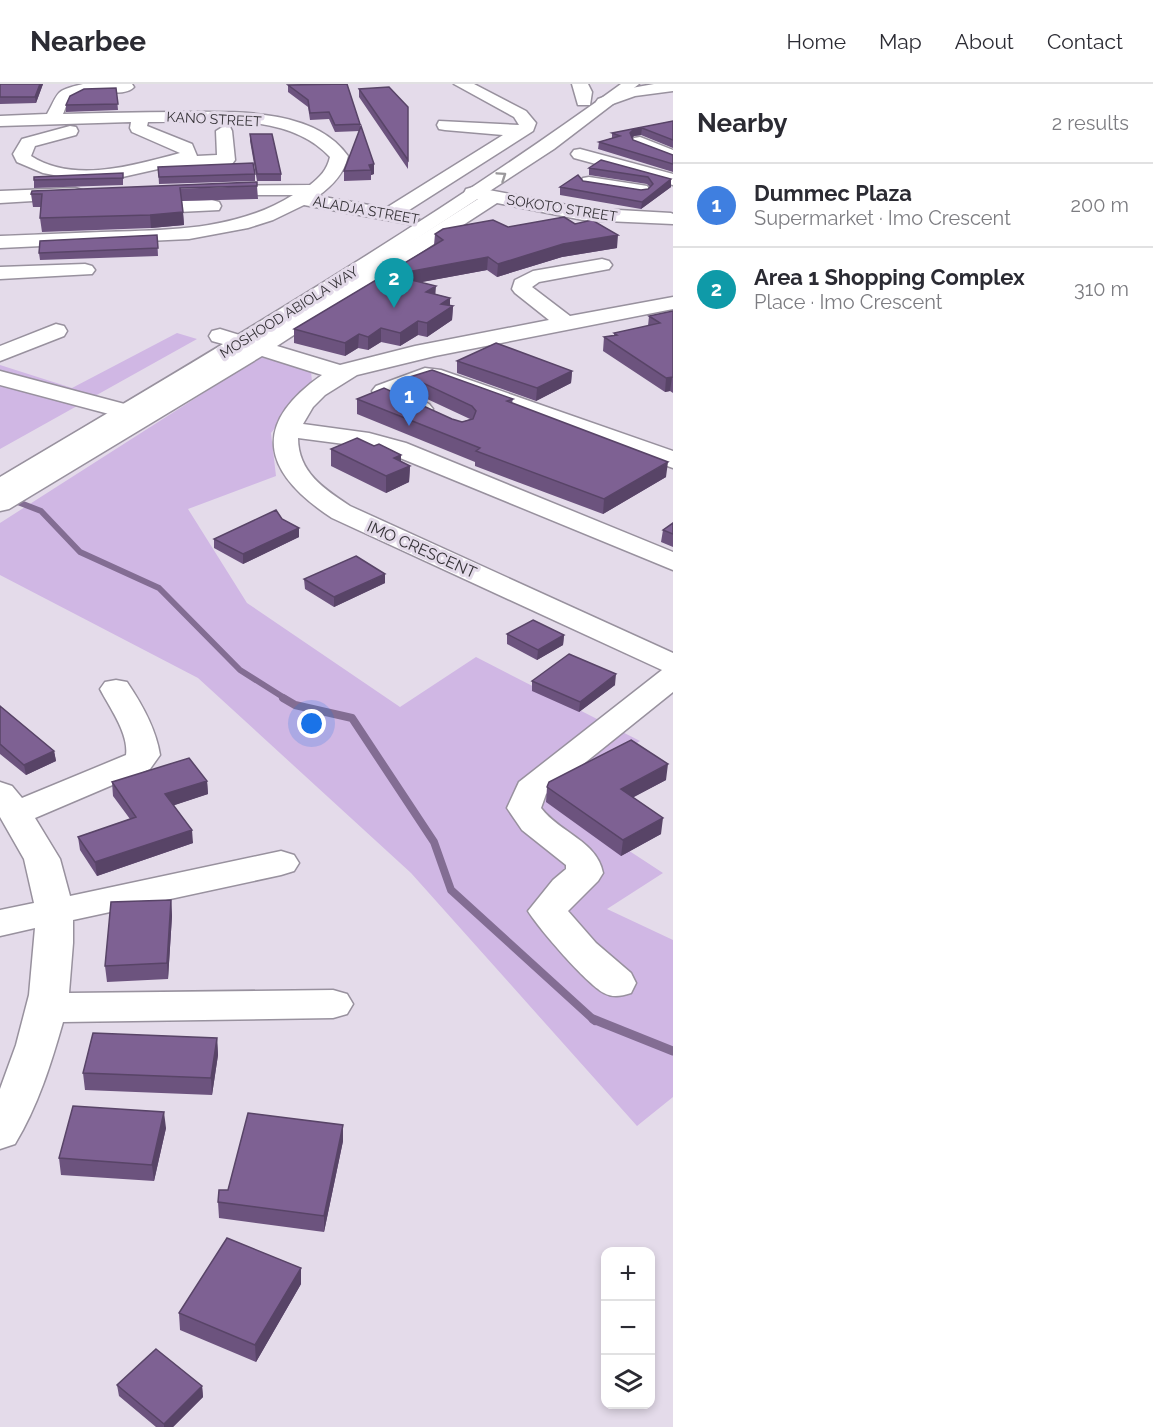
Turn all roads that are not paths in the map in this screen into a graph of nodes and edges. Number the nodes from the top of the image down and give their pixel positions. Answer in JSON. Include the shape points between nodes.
{"nodes":[{"id":1,"x":462,"y":84,"type":"edge"},
{"id":2,"x":631,"y":84,"type":"edge"},
{"id":3,"x":673,"y":86,"type":"edge"},
{"id":4,"x":126,"y":87,"type":"dead end"},
{"id":5,"x":594,"y":93,"type":"edge"},
{"id":6,"x":185,"y":99,"type":"dead end"},
{"id":7,"x":186,"y":117,"type":"junction"},
{"id":8,"x":51,"y":120,"type":"junction"},
{"id":9,"x":0,"y":121,"type":"edge"},
{"id":10,"x":139,"y":123,"type":"junction"},
{"id":11,"x":445,"y":125,"type":"dead end"},
{"id":12,"x":224,"y":131,"type":"dead end"},
{"id":13,"x":520,"y":131,"type":"junction"},
{"id":14,"x":640,"y":142,"type":"edge"},
{"id":15,"x":580,"y":154,"type":"dead end"},
{"id":16,"x":673,"y":156,"type":"edge"},
{"id":17,"x":165,"y":162,"type":"junction"},
{"id":18,"x":673,"y":180,"type":"edge"},
{"id":19,"x":589,"y":182,"type":"edge"},
{"id":20,"x":454,"y":189,"type":"junction"},
{"id":21,"x":308,"y":194,"type":"junction"},
{"id":22,"x":485,"y":195,"type":"junction"},
{"id":23,"x":673,"y":195,"type":"edge"},
{"id":24,"x":84,"y":202,"type":"edge"},
{"id":25,"x":1,"y":205,"type":"edge"},
{"id":26,"x":212,"y":206,"type":"edge"},
{"id":27,"x":556,"y":209,"type":"junction"},
{"id":28,"x":388,"y":215,"type":"junction"},
{"id":29,"x":672,"y":216,"type":"edge"},
{"id":30,"x":408,"y":218,"type":"junction"},
{"id":31,"x":431,"y":222,"type":"junction"},
{"id":32,"x":531,"y":222,"type":"edge"},
{"id":33,"x":0,"y":242,"type":"edge"},
{"id":34,"x":602,"y":266,"type":"dead end"},
{"id":35,"x":86,"y":270,"type":"dead end"},
{"id":36,"x":0,"y":273,"type":"edge"},
{"id":37,"x":673,"y":303,"type":"edge"},
{"id":38,"x":566,"y":323,"type":"junction"},
{"id":39,"x":56,"y":332,"type":"dead end"},
{"id":40,"x":240,"y":342,"type":"junction"},
{"id":41,"x":0,"y":354,"type":"edge"},
{"id":42,"x":341,"y":373,"type":"junction"},
{"id":43,"x":0,"y":378,"type":"edge"},
{"id":44,"x":104,"y":405,"type":"junction"},
{"id":45,"x":127,"y":412,"type":"junction"},
{"id":46,"x":441,"y":417,"type":"edge"},
{"id":47,"x":286,"y":429,"type":"junction"},
{"id":48,"x":673,"y":460,"type":"edge"},
{"id":49,"x":7,"y":481,"type":"edge"},
{"id":50,"x":673,"y":562,"type":"edge"},
{"id":51,"x":673,"y":664,"type":"edge"},
{"id":52,"x":673,"y":677,"type":"edge"},
{"id":53,"x":116,"y":690,"type":"dead end"},
{"id":54,"x":8,"y":803,"type":"edge"},
{"id":55,"x":281,"y":863,"type":"dead end"},
{"id":56,"x":54,"y":912,"type":"junction"},
{"id":57,"x":0,"y":923,"type":"edge"},
{"id":58,"x":618,"y":983,"type":"dead end"},
{"id":59,"x":333,"y":1004,"type":"dead end"},
{"id":60,"x":46,"y":1008,"type":"junction"},
{"id":61,"x":0,"y":1132,"type":"edge"}],
"edges":[{"from":1,"to":13,"type":"main road","via":[[526,119],[527,127]]},
{"from":2,"to":5,"type":"main road","name":"MOSHOOD ABIOLA WAY"},
{"from":3,"to":5,"type":"main road"},
{"from":4,"to":8,"type":"main road","via":[[80,88],[62,95]]},
{"from":5,"to":20,"type":"main road","name":"MOSHOOD ABIOLA WAY"},
{"from":22,"to":5,"type":"main road","name":"MOSHOOD ABIOLA WAY","one_way":true,"via":[[548,145]]},
{"from":6,"to":7,"type":"main road"},
{"from":7,"to":10,"type":"main road","name":"KANO STREET"},
{"from":7,"to":21,"type":"main road","name":"KANO STREET","via":[[257,120],[301,130],[331,146],[339,156],[337,167],[330,178]]},
{"from":8,"to":9,"type":"main road","name":"KANO STREET"},
{"from":8,"to":10,"type":"main road","name":"KANO STREET"},
{"from":10,"to":17,"type":"main road","via":[[188,151],[186,157]]},
{"from":10,"to":17,"type":"main road","via":[[85,128],[46,137],[28,143],[23,158],[72,176],[108,175]]},
{"from":11,"to":13,"type":"main road"},
{"from":12,"to":17,"type":"main road","via":[[226,160]]},
{"from":13,"to":28,"type":"main road"},
{"from":14,"to":16,"type":"main road"},
{"from":15,"to":18,"type":"main road"},
{"from":19,"to":23,"type":"main road"},
{"from":20,"to":22,"type":"main road","name":"SOKOTO STREET"},
{"from":20,"to":30,"type":"main road","name":"MOSHOOD ABIOLA WAY"},
{"from":21,"to":26,"type":"main road","name":"ALADJA STREET","via":[[265,188],[120,201]]},
{"from":21,"to":28,"type":"main road","name":"ALADJA STREET"},
{"from":21,"to":33,"type":"main road","name":"KANO STREET","via":[[257,219],[195,234],[30,231]]},
{"from":22,"to":27,"type":"main road","name":"SOKOTO STREET"},
{"from":22,"to":31,"type":"main road","name":"MOSHOOD ABIOLA WAY"},
{"from":22,"to":40,"type":"main road"},
{"from":24,"to":25,"type":"main road"},
{"from":27,"to":29,"type":"main road","name":"SOKOTO STREET","via":[[599,216]]},
{"from":27,"to":32,"type":"main road"},
{"from":28,"to":30,"type":"main road","name":"ALADJA STREET"},
{"from":30,"to":31,"type":"main road","name":"ALADJA STREET"},
{"from":30,"to":40,"type":"main road","name":"MOSHOOD ABIOLA WAY"},
{"from":31,"to":40,"type":"main road","name":"MOSHOOD ABIOLA WAY"},
{"from":34,"to":38,"type":"main road","via":[[533,277],[522,284],[522,289]]},
{"from":35,"to":36,"type":"main road"},
{"from":37,"to":38,"type":"main road"},
{"from":38,"to":42,"type":"main road","via":[[416,353]]},
{"from":39,"to":41,"type":"main road"},
{"from":40,"to":42,"type":"main road"},
{"from":40,"to":44,"type":"main road","name":"MOSHOOD ABIOLA WAY"},
{"from":40,"to":45,"type":"main road","name":"MOSHOOD ABIOLA WAY"},
{"from":40,"to":49,"type":"main road"},
{"from":42,"to":47,"type":"main road","via":[[297,410]]},
{"from":43,"to":44,"type":"main road"},
{"from":44,"to":45,"type":"main road"},
{"from":44,"to":49,"type":"main road","name":"MOSHOOD ABIOLA WAY"},
{"from":45,"to":49,"type":"main road","name":"MOSHOOD ABIOLA WAY"},
{"from":46,"to":48,"type":"main road","via":[[384,391],[434,375]]},
{"from":47,"to":50,"type":"main road","via":[[369,440],[397,448]]},
{"from":47,"to":51,"type":"main road","name":"IMO CRESCENT","via":[[286,455],[291,467],[316,497]]},
{"from":52,"to":58,"type":"main road","via":[[531,789],[524,808],[534,822],[583,862],[585,873],[547,911],[583,952]]},
{"from":53,"to":54,"type":"main road","via":[[142,743],[144,755],[138,762]]},
{"from":54,"to":56,"type":"main road","via":[[45,865]]},
{"from":55,"to":56,"type":"main road"},
{"from":56,"to":57,"type":"main road"},
{"from":56,"to":60,"type":"main road","via":[[54,968]]},
{"from":59,"to":60,"type":"main road"},
{"from":60,"to":61,"type":"main road","via":[[12,1113]]}]}
